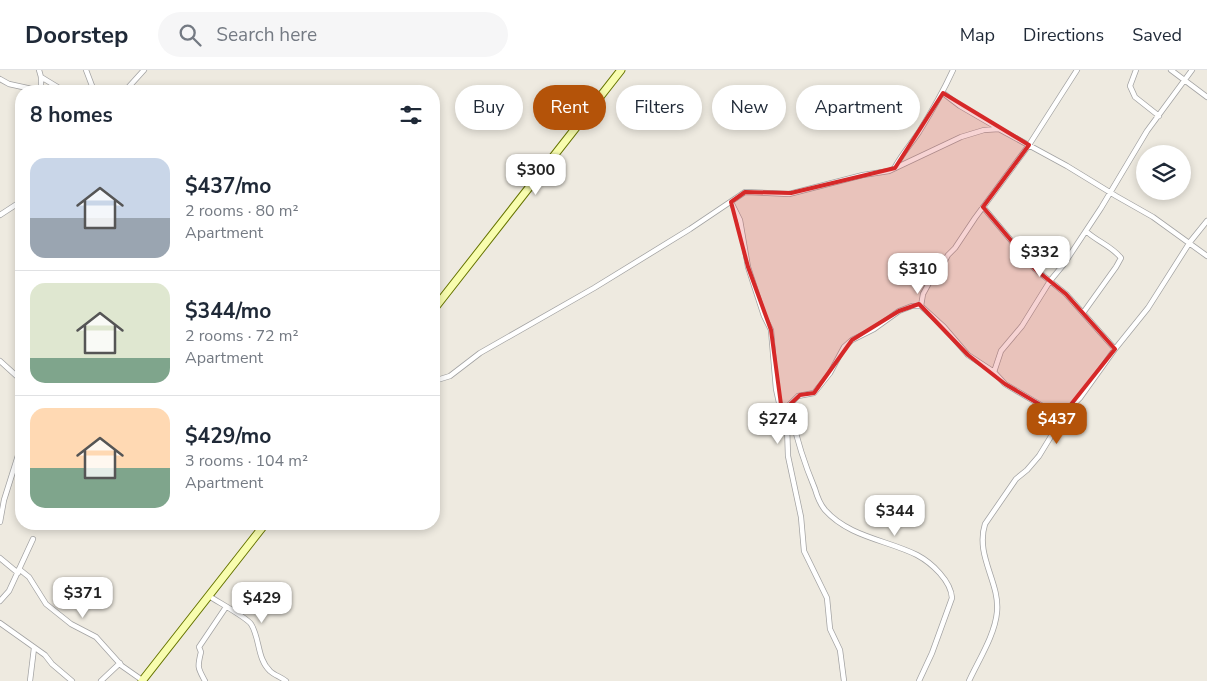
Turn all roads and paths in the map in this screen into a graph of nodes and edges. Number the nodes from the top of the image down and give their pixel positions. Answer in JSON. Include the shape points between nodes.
{"nodes":[{"id":1,"x":39,"y":70,"type":"edge"},
{"id":2,"x":86,"y":70,"type":"edge"},
{"id":3,"x":144,"y":70,"type":"edge"},
{"id":4,"x":621,"y":70,"type":"edge"},
{"id":5,"x":953,"y":70,"type":"edge"},
{"id":6,"x":1136,"y":70,"type":"edge"},
{"id":7,"x":1171,"y":70,"type":"edge"},
{"id":8,"x":1192,"y":70,"type":"edge"},
{"id":9,"x":1075,"y":71,"type":"edge"},
{"id":10,"x":41,"y":77,"type":"junction"},
{"id":11,"x":0,"y":79,"type":"edge"},
{"id":12,"x":1184,"y":81,"type":"junction"},
{"id":13,"x":15,"y":85,"type":"edge"},
{"id":14,"x":41,"y":85,"type":"edge"},
{"id":15,"x":54,"y":85,"type":"edge"},
{"id":16,"x":92,"y":85,"type":"edge"},
{"id":17,"x":130,"y":85,"type":"edge"},
{"id":18,"x":943,"y":93,"type":"junction"},
{"id":19,"x":1207,"y":97,"type":"edge"},
{"id":20,"x":1159,"y":116,"type":"junction"},
{"id":21,"x":999,"y":129,"type":"junction"},
{"id":22,"x":1029,"y":145,"type":"junction"},
{"id":23,"x":895,"y":168,"type":"junction"},
{"id":24,"x":1110,"y":192,"type":"junction"},
{"id":25,"x":731,"y":202,"type":"junction"},
{"id":26,"x":15,"y":205,"type":"edge"},
{"id":27,"x":983,"y":207,"type":"junction"},
{"id":28,"x":0,"y":215,"type":"edge"},
{"id":29,"x":1207,"y":221,"type":"edge"},
{"id":30,"x":1086,"y":231,"type":"junction"},
{"id":31,"x":1190,"y":242,"type":"junction"},
{"id":32,"x":1207,"y":256,"type":"edge"},
{"id":33,"x":1050,"y":281,"type":"junction"},
{"id":34,"x":440,"y":301,"type":"edge"},
{"id":35,"x":921,"y":306,"type":"junction"},
{"id":36,"x":1083,"y":313,"type":"junction"},
{"id":37,"x":1115,"y":349,"type":"junction"},
{"id":38,"x":0,"y":362,"type":"edge"},
{"id":39,"x":994,"y":372,"type":"junction"},
{"id":40,"x":15,"y":375,"type":"edge"},
{"id":41,"x":440,"y":379,"type":"edge"},
{"id":42,"x":782,"y":412,"type":"junction"},
{"id":43,"x":1061,"y":417,"type":"junction"},
{"id":44,"x":15,"y":465,"type":"edge"},
{"id":45,"x":0,"y":522,"type":"edge"},
{"id":46,"x":261,"y":530,"type":"edge"},
{"id":47,"x":33,"y":539,"type":"dead end"},
{"id":48,"x":0,"y":558,"type":"edge"},
{"id":49,"x":18,"y":571,"type":"junction"},
{"id":50,"x":209,"y":596,"type":"junction"},
{"id":51,"x":0,"y":601,"type":"edge"},
{"id":52,"x":226,"y":607,"type":"junction"},
{"id":53,"x":0,"y":622,"type":"edge"},
{"id":54,"x":34,"y":648,"type":"junction"},
{"id":55,"x":120,"y":663,"type":"junction"},
{"id":56,"x":30,"y":681,"type":"edge"},
{"id":57,"x":72,"y":681,"type":"edge"},
{"id":58,"x":101,"y":681,"type":"edge"},
{"id":59,"x":142,"y":681,"type":"edge"},
{"id":60,"x":205,"y":681,"type":"edge"},
{"id":61,"x":286,"y":681,"type":"edge"},
{"id":62,"x":844,"y":681,"type":"edge"},
{"id":63,"x":919,"y":681,"type":"edge"},
{"id":64,"x":969,"y":681,"type":"edge"}],
"edges":[{"from":1,"to":10,"type":"street"},
{"from":2,"to":16,"type":"street"},
{"from":3,"to":17,"type":"street"},
{"from":4,"to":34,"type":"main road"},
{"from":5,"to":18,"type":"street"},
{"from":6,"to":20,"type":"street","via":[[1130,86],[1132,92]]},
{"from":7,"to":12,"type":"street"},
{"from":8,"to":12,"type":"street"},
{"from":9,"to":22,"type":"street"},
{"from":10,"to":14,"type":"street"},
{"from":10,"to":15,"type":"street"},
{"from":11,"to":13,"type":"street"},
{"from":12,"to":19,"type":"street"},
{"from":12,"to":20,"type":"street"},
{"from":18,"to":21,"type":"street"},
{"from":18,"to":23,"type":"street"},
{"from":20,"to":24,"type":"street"},
{"from":21,"to":22,"type":"street"},
{"from":21,"to":23,"type":"street","via":[[970,133]]},
{"from":22,"to":24,"type":"street"},
{"from":22,"to":27,"type":"street"},
{"from":23,"to":25,"type":"street","via":[[791,193],[745,192]]},
{"from":24,"to":30,"type":"street"},
{"from":24,"to":31,"type":"street"},
{"from":25,"to":41,"type":"street","via":[[594,288],[488,348],[450,376]]},
{"from":25,"to":42,"type":"street","via":[[740,220],[748,267],[770,330],[776,389]]},
{"from":26,"to":28,"type":"street"},
{"from":27,"to":33,"type":"street","via":[[1035,269]]},
{"from":27,"to":35,"type":"street","via":[[935,272],[923,294]]},
{"from":29,"to":31,"type":"street"},
{"from":30,"to":33,"type":"street"},
{"from":30,"to":36,"type":"street","via":[[1116,252],[1121,260]]},
{"from":31,"to":32,"type":"street"},
{"from":31,"to":37,"type":"street","via":[[1148,308]]},
{"from":33,"to":36,"type":"street"},
{"from":33,"to":39,"type":"street","via":[[1022,326],[1001,351]]},
{"from":35,"to":39,"type":"street","via":[[968,355]]},
{"from":35,"to":42,"type":"street","via":[[899,311],[852,340],[814,393],[798,396]]},
{"from":36,"to":37,"type":"street"},
{"from":37,"to":43,"type":"street","via":[[1080,398]]},
{"from":38,"to":40,"type":"street"},
{"from":39,"to":43,"type":"street","via":[[1004,384]]},
{"from":42,"to":62,"type":"street","via":[[787,426],[788,456],[801,517],[804,551],[827,598],[830,629],[840,650]]},
{"from":42,"to":63,"type":"street","via":[[792,416],[804,461],[826,512],[856,532],[919,556],[946,579],[952,598]]},
{"from":43,"to":64,"type":"street","via":[[1038,456],[1016,479],[985,524],[983,549],[997,613]]},
{"from":44,"to":45,"type":"street"},
{"from":46,"to":50,"type":"main road"},
{"from":47,"to":49,"type":"street"},
{"from":48,"to":49,"type":"street"},
{"from":49,"to":51,"type":"street"},
{"from":49,"to":55,"type":"street","via":[[29,577],[46,604],[71,624],[96,637]]},
{"from":50,"to":52,"type":"street"},
{"from":50,"to":59,"type":"main road"},
{"from":52,"to":60,"type":"street","via":[[198,647],[202,652],[198,671]]},
{"from":52,"to":61,"type":"street","via":[[250,623],[267,667]]},
{"from":53,"to":54,"type":"street"},
{"from":54,"to":56,"type":"street"},
{"from":54,"to":57,"type":"street"},
{"from":55,"to":58,"type":"street"},
{"from":55,"to":59,"type":"street"}]}
